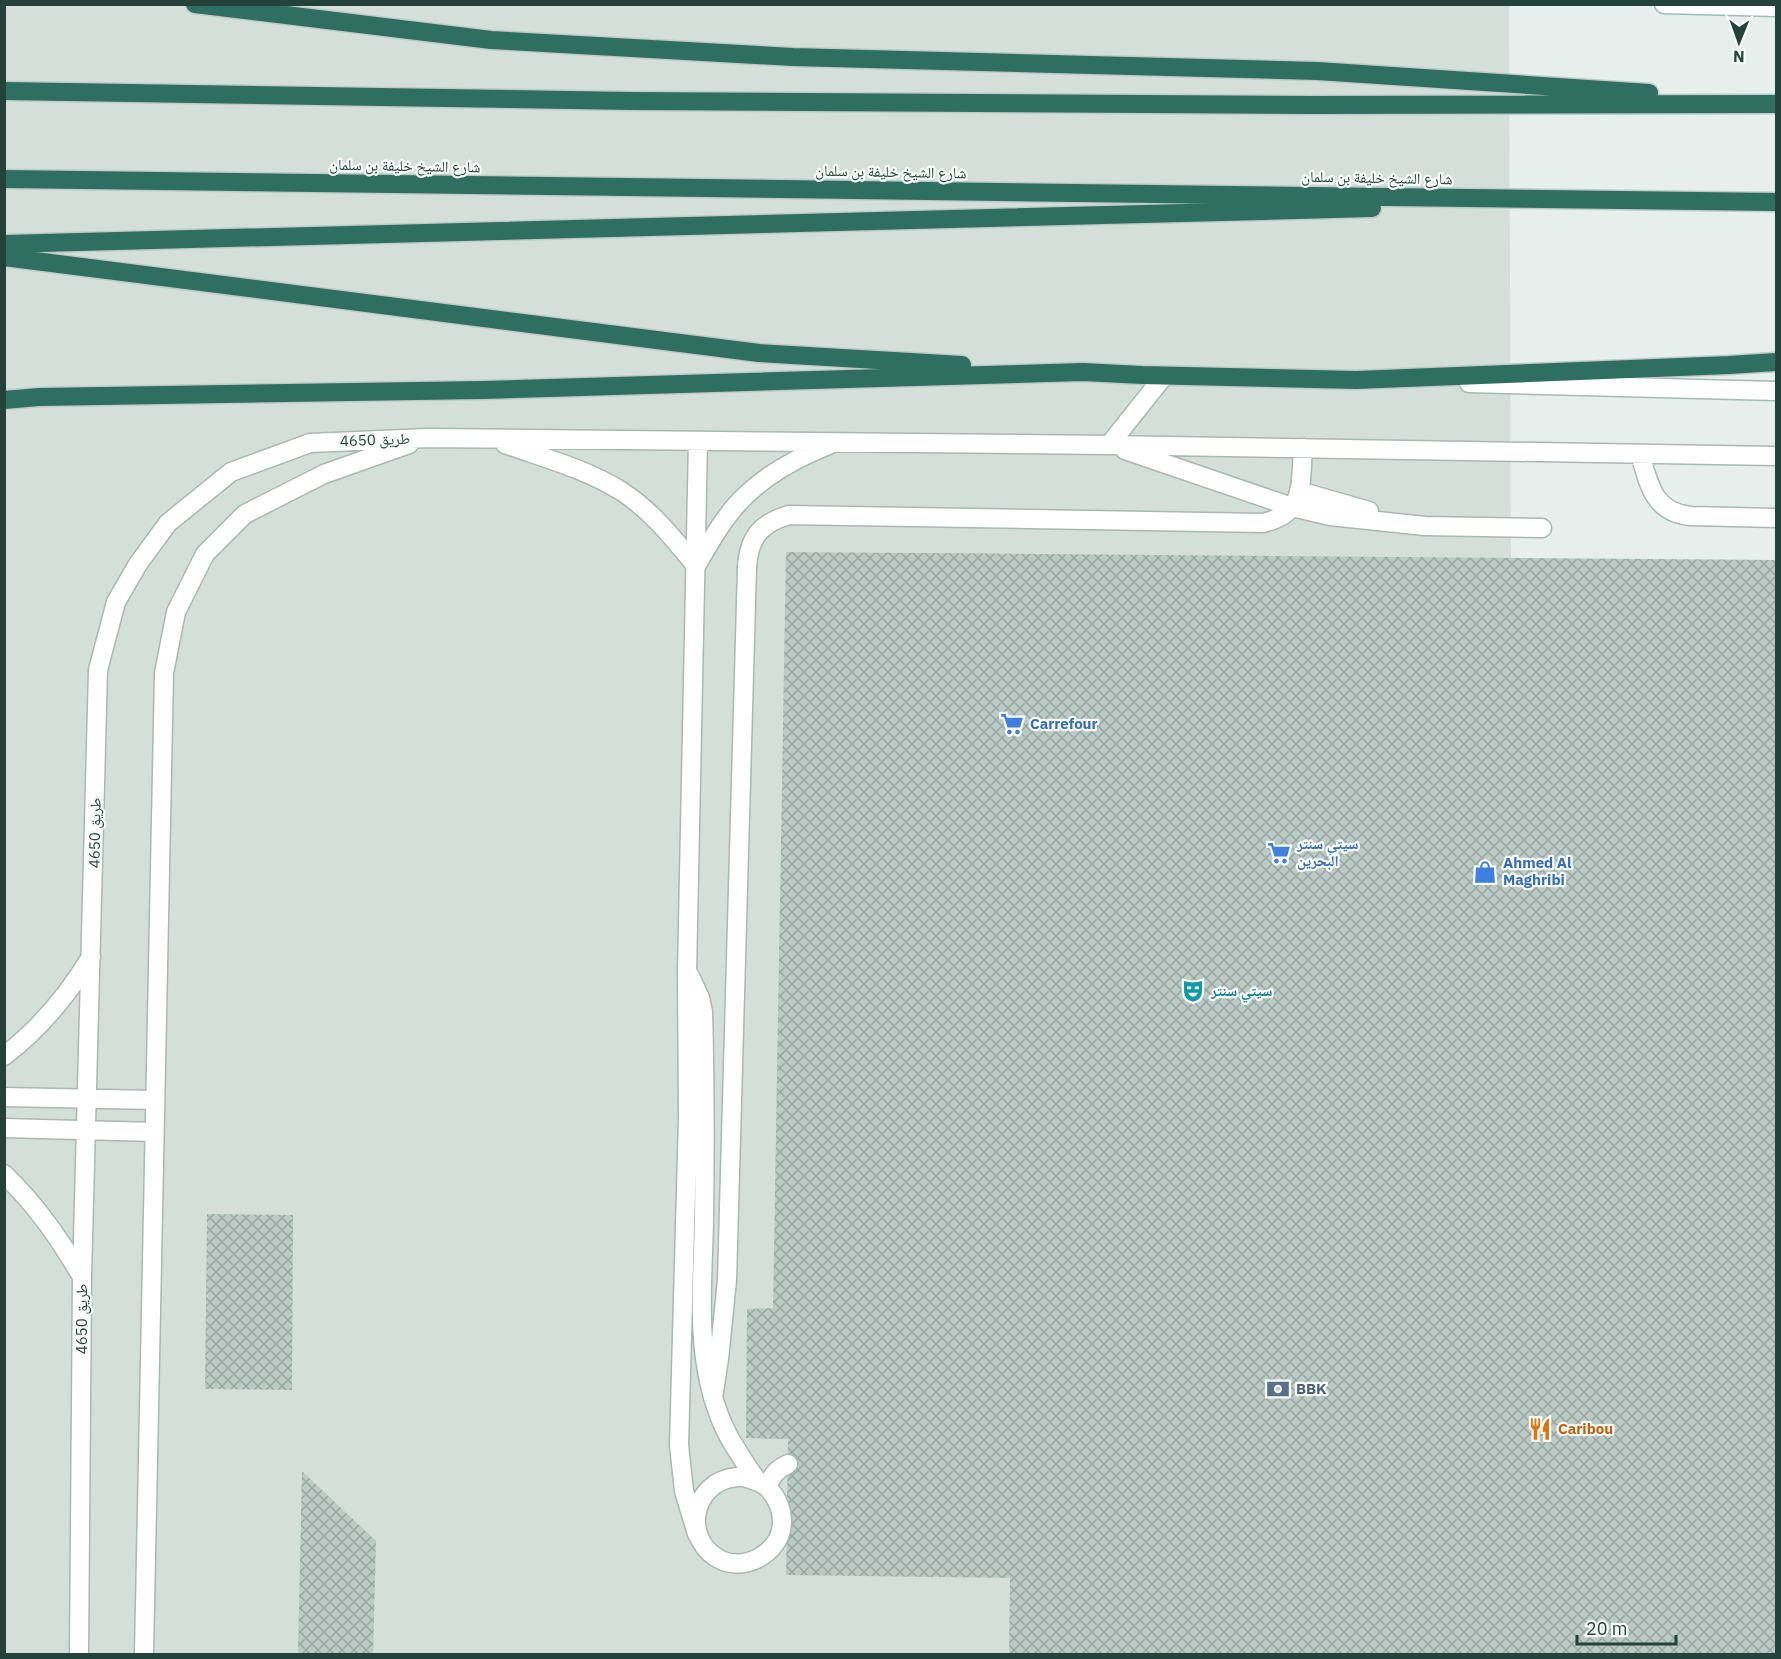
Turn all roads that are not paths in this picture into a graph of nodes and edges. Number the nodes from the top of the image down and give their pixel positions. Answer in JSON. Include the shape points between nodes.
{"nodes":[{"id":1,"x":195,"y":4,"type":"edge"},
{"id":2,"x":1664,"y":4,"type":"edge"},
{"id":3,"x":1776,"y":7,"type":"edge"},
{"id":4,"x":4,"y":91,"type":"edge"},
{"id":5,"x":1776,"y":103,"type":"edge"},
{"id":6,"x":4,"y":179,"type":"edge"},
{"id":7,"x":1671,"y":200,"type":"junction"},
{"id":8,"x":1776,"y":202,"type":"edge"},
{"id":9,"x":4,"y":244,"type":"edge"},
{"id":10,"x":4,"y":256,"type":"edge"},
{"id":11,"x":1776,"y":362,"type":"edge"},
{"id":12,"x":1083,"y":372,"type":"junction"},
{"id":13,"x":1164,"y":376,"type":"junction"},
{"id":14,"x":1356,"y":380,"type":"junction"},
{"id":15,"x":1776,"y":391,"type":"edge"},
{"id":16,"x":4,"y":400,"type":"edge"},
{"id":17,"x":427,"y":438,"type":"junction"},
{"id":18,"x":489,"y":439,"type":"junction"},
{"id":19,"x":698,"y":441,"type":"junction"},
{"id":20,"x":836,"y":442,"type":"junction"},
{"id":21,"x":1109,"y":445,"type":"junction"},
{"id":22,"x":1303,"y":448,"type":"junction"},
{"id":23,"x":1640,"y":454,"type":"junction"},
{"id":24,"x":1776,"y":456,"type":"edge"},
{"id":25,"x":1296,"y":499,"type":"junction"},
{"id":26,"x":1776,"y":518,"type":"edge"},
{"id":27,"x":1542,"y":528,"type":"dead end"},
{"id":28,"x":696,"y":566,"type":"junction"},
{"id":29,"x":92,"y":956,"type":"junction"},
{"id":30,"x":4,"y":1056,"type":"edge"},
{"id":31,"x":4,"y":1097,"type":"edge"},
{"id":32,"x":88,"y":1097,"type":"junction"},
{"id":33,"x":154,"y":1100,"type":"junction"},
{"id":34,"x":697,"y":1117,"type":"junction"},
{"id":35,"x":732,"y":1118,"type":"junction"},
{"id":36,"x":4,"y":1128,"type":"edge"},
{"id":37,"x":87,"y":1130,"type":"junction"},
{"id":38,"x":154,"y":1132,"type":"junction"},
{"id":39,"x":4,"y":1174,"type":"edge"},
{"id":40,"x":82,"y":1277,"type":"junction"},
{"id":41,"x":713,"y":1398,"type":"junction"},
{"id":42,"x":788,"y":1464,"type":"dead end"},
{"id":43,"x":764,"y":1485,"type":"junction"},
{"id":44,"x":698,"y":1534,"type":"junction"},
{"id":45,"x":80,"y":1654,"type":"edge"},
{"id":46,"x":144,"y":1654,"type":"edge"}],
"edges":[{"from":1,"to":5,"type":"highway","via":[[491,40],[793,57],[1317,71]]},
{"from":2,"to":3,"type":"main road"},
{"from":4,"to":5,"type":"highway","via":[[643,101]]},
{"from":6,"to":7,"type":"highway","name":"شارع الشيخ خليفة بن سلمان"},
{"from":7,"to":8,"type":"highway","name":"شارع الشيخ خليفة بن سلمان"},
{"from":7,"to":9,"type":"highway"},
{"from":10,"to":12,"type":"highway","via":[[759,353]]},
{"from":11,"to":14,"type":"highway"},
{"from":12,"to":13,"type":"highway"},
{"from":12,"to":16,"type":"highway"},
{"from":13,"to":14,"type":"highway"},
{"from":13,"to":21,"type":"main road"},
{"from":14,"to":15,"type":"main road"},
{"from":17,"to":18,"type":"main road"},
{"from":17,"to":29,"type":"main road","name":"طريق 4650","via":[[310,443],[231,472],[168,524],[138,564],[116,602],[99,670]]},
{"from":17,"to":33,"type":"main road","name":"طريق 4650","via":[[324,474],[245,514],[205,554],[176,612],[164,673]]},
{"from":18,"to":19,"type":"main road"},
{"from":18,"to":28,"type":"main road","via":[[574,468],[623,492],[665,528]]},
{"from":19,"to":20,"type":"main road"},
{"from":19,"to":28,"type":"main road"},
{"from":20,"to":21,"type":"main road"},
{"from":20,"to":28,"type":"main road","via":[[801,456],[740,501],[716,531]]},
{"from":21,"to":22,"type":"main road"},
{"from":21,"to":25,"type":"main road"},
{"from":22,"to":23,"type":"main road"},
{"from":22,"to":25,"type":"main road"},
{"from":23,"to":24,"type":"main road"},
{"from":23,"to":26,"type":"main road","via":[[1654,496],[1669,511],[1690,516]]},
{"from":25,"to":27,"type":"main road","via":[[1330,516],[1425,526]]},
{"from":25,"to":35,"type":"main road","via":[[1286,515],[1263,523],[789,515],[764,527],[750,546],[747,567]]},
{"from":28,"to":34,"type":"main road","via":[[687,972]]},
{"from":29,"to":30,"type":"main road","via":[[62,1001]]},
{"from":29,"to":32,"type":"main road","name":"طريق 4650"},
{"from":31,"to":32,"type":"main road"},
{"from":32,"to":33,"type":"main road"},
{"from":32,"to":37,"type":"main road","name":"طريق 4650"},
{"from":33,"to":38,"type":"main road","name":"طريق 4650"},
{"from":34,"to":35,"type":"main road"},
{"from":34,"to":41,"type":"main road","via":[[704,1351]]},
{"from":34,"to":44,"type":"main road","via":[[679,1445],[684,1491]]},
{"from":35,"to":41,"type":"main road","via":[[724,1320]]},
{"from":36,"to":37,"type":"main road"},
{"from":37,"to":38,"type":"main road"},
{"from":37,"to":40,"type":"main road","name":"طريق 4650"},
{"from":38,"to":46,"type":"main road","name":"طريق 4650"},
{"from":39,"to":40,"type":"main road","via":[[45,1218]]},
{"from":40,"to":45,"type":"main road","name":"طريق 4650"},
{"from":41,"to":43,"type":"main road","via":[[721,1424]]},
{"from":42,"to":43,"type":"main road"},
{"from":43,"to":44,"type":"main road","via":[[739,1476],[719,1481],[703,1495],[695,1514]]},
{"from":43,"to":44,"type":"main road","via":[[779,1504],[783,1523],[777,1542],[763,1557],[745,1563],[725,1561],[708,1551]]}]}
